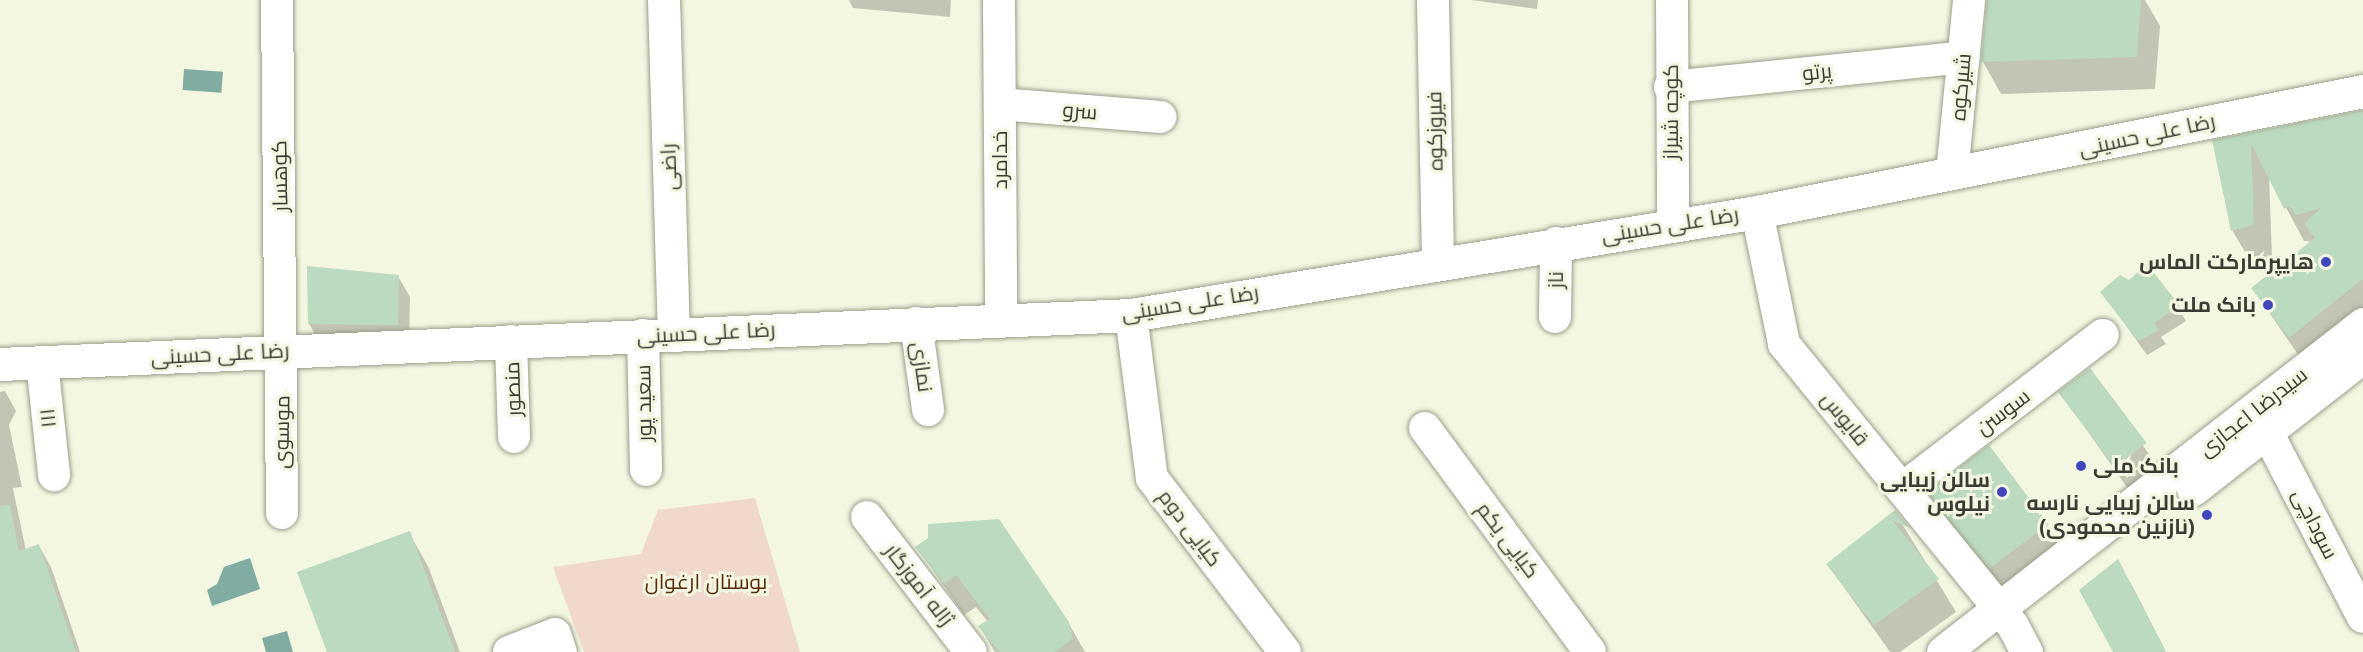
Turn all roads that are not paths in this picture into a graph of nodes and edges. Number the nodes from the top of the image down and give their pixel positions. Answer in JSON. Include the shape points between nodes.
{"nodes":[{"id":1,"x":278,"y":0,"type":"edge"},
{"id":2,"x":664,"y":0,"type":"edge"},
{"id":3,"x":999,"y":0,"type":"edge"},
{"id":4,"x":1433,"y":0,"type":"edge"},
{"id":5,"x":1672,"y":0,"type":"edge"},
{"id":6,"x":1969,"y":0,"type":"edge"},
{"id":7,"x":1964,"y":57,"type":"junction"},
{"id":8,"x":1670,"y":87,"type":"junction"},
{"id":9,"x":2363,"y":91,"type":"edge"},
{"id":10,"x":1000,"y":105,"type":"junction"},
{"id":11,"x":1160,"y":117,"type":"dead end"},
{"id":12,"x":1952,"y":174,"type":"junction"},
{"id":13,"x":1757,"y":212,"type":"junction"},
{"id":14,"x":1673,"y":223,"type":"junction"},
{"id":15,"x":1556,"y":243,"type":"junction"},
{"id":16,"x":1438,"y":262,"type":"junction"},
{"id":17,"x":1131,"y":315,"type":"junction"},
{"id":18,"x":1556,"y":317,"type":"dead end"},
{"id":19,"x":1001,"y":320,"type":"junction"},
{"id":20,"x":916,"y":323,"type":"junction"},
{"id":21,"x":2363,"y":324,"type":"edge"},
{"id":22,"x":658,"y":335,"type":"junction"},
{"id":23,"x":2103,"y":335,"type":"dead end"},
{"id":24,"x":511,"y":341,"type":"junction"},
{"id":25,"x":283,"y":351,"type":"junction"},
{"id":26,"x":2363,"y":356,"type":"edge"},
{"id":27,"x":42,"y":362,"type":"junction"},
{"id":28,"x":0,"y":364,"type":"edge"},
{"id":29,"x":928,"y":410,"type":"dead end"},
{"id":30,"x":1425,"y":428,"type":"dead end"},
{"id":31,"x":2267,"y":432,"type":"junction"},
{"id":32,"x":514,"y":437,"type":"dead end"},
{"id":33,"x":646,"y":470,"type":"dead end"},
{"id":34,"x":54,"y":475,"type":"dead end"},
{"id":35,"x":1902,"y":489,"type":"junction"},
{"id":36,"x":282,"y":513,"type":"dead end"},
{"id":37,"x":867,"y":517,"type":"dead end"},
{"id":38,"x":2363,"y":617,"type":"edge"},
{"id":39,"x":2013,"y":629,"type":"edge"},
{"id":40,"x":558,"y":643,"type":"edge"},
{"id":41,"x":509,"y":652,"type":"edge"},
{"id":42,"x":971,"y":652,"type":"edge"},
{"id":43,"x":1285,"y":652,"type":"edge"},
{"id":44,"x":1590,"y":652,"type":"edge"},
{"id":45,"x":1943,"y":652,"type":"edge"},
{"id":46,"x":1980,"y":652,"type":"edge"}],
"edges":[{"from":1,"to":25,"type":"street","name":"کوهسار"},
{"from":2,"to":22,"type":"street","name":"راضی"},
{"from":3,"to":10,"type":"street","name":"خدامرد"},
{"from":4,"to":16,"type":"street","name":"فیروزکوه"},
{"from":5,"to":8,"type":"street","name":"کوچه شیراز"},
{"from":6,"to":7,"type":"street","name":"شیرکوه"},
{"from":7,"to":8,"type":"street","name":"پرتو"},
{"from":7,"to":12,"type":"street","name":"شیرکوه"},
{"from":8,"to":14,"type":"street","name":"کوچه شیراز"},
{"from":9,"to":12,"type":"street","name":"رضا علی حسینی"},
{"from":10,"to":11,"type":"street","name":"سرو"},
{"from":10,"to":19,"type":"street","name":"خدامرد"},
{"from":12,"to":13,"type":"street","name":"رضا علی حسینی"},
{"from":13,"to":14,"type":"street","name":"رضا علی حسینی"},
{"from":13,"to":35,"type":"street","name":"قایوس","via":[[1784,344]]},
{"from":14,"to":15,"type":"street","name":"رضا علی حسینی"},
{"from":15,"to":16,"type":"street","name":"رضا علی حسینی"},
{"from":15,"to":18,"type":"street","name":"ناز"},
{"from":16,"to":17,"type":"street","name":"رضا علی حسینی"},
{"from":17,"to":19,"type":"street","name":"رضا علی حسینی"},
{"from":17,"to":43,"type":"street","name":"کیایی دوم","via":[[1152,478]]},
{"from":19,"to":20,"type":"street","name":"رضا علی حسینی"},
{"from":20,"to":22,"type":"street","name":"رضا علی حسینی"},
{"from":20,"to":29,"type":"street","name":"نمازی"},
{"from":21,"to":39,"type":"street","name":"سیدرضا اعجازی"},
{"from":22,"to":24,"type":"street","name":"رضا علی حسینی"},
{"from":22,"to":33,"type":"street","name":"سعید پور"},
{"from":23,"to":35,"type":"street","name":"سوسن"},
{"from":24,"to":25,"type":"street","name":"رضا علی حسینی"},
{"from":24,"to":32,"type":"street","name":"منصور"},
{"from":25,"to":27,"type":"street","name":"رضا علی حسینی"},
{"from":25,"to":36,"type":"street","name":"موسوی"},
{"from":26,"to":31,"type":"street","name":"سیدرضا اعجازی"},
{"from":27,"to":28,"type":"street","name":"رضا علی حسینی"},
{"from":27,"to":34,"type":"street","name":"۱۱۱"},
{"from":30,"to":44,"type":"street","name":"کیایی یکم"},
{"from":31,"to":38,"type":"street","name":"سوداچی"},
{"from":31,"to":39,"type":"street","name":"سیدرضا اعجازی"},
{"from":35,"to":39,"type":"street","name":"قایوس"},
{"from":37,"to":42,"type":"street","name":"ژاله آموزگار"},
{"from":39,"to":45,"type":"street","name":"سیدرضا اعجازی"},
{"from":39,"to":46,"type":"street","name":"سیدرضا اعجازی"},
{"from":40,"to":41,"type":"street"}]}
